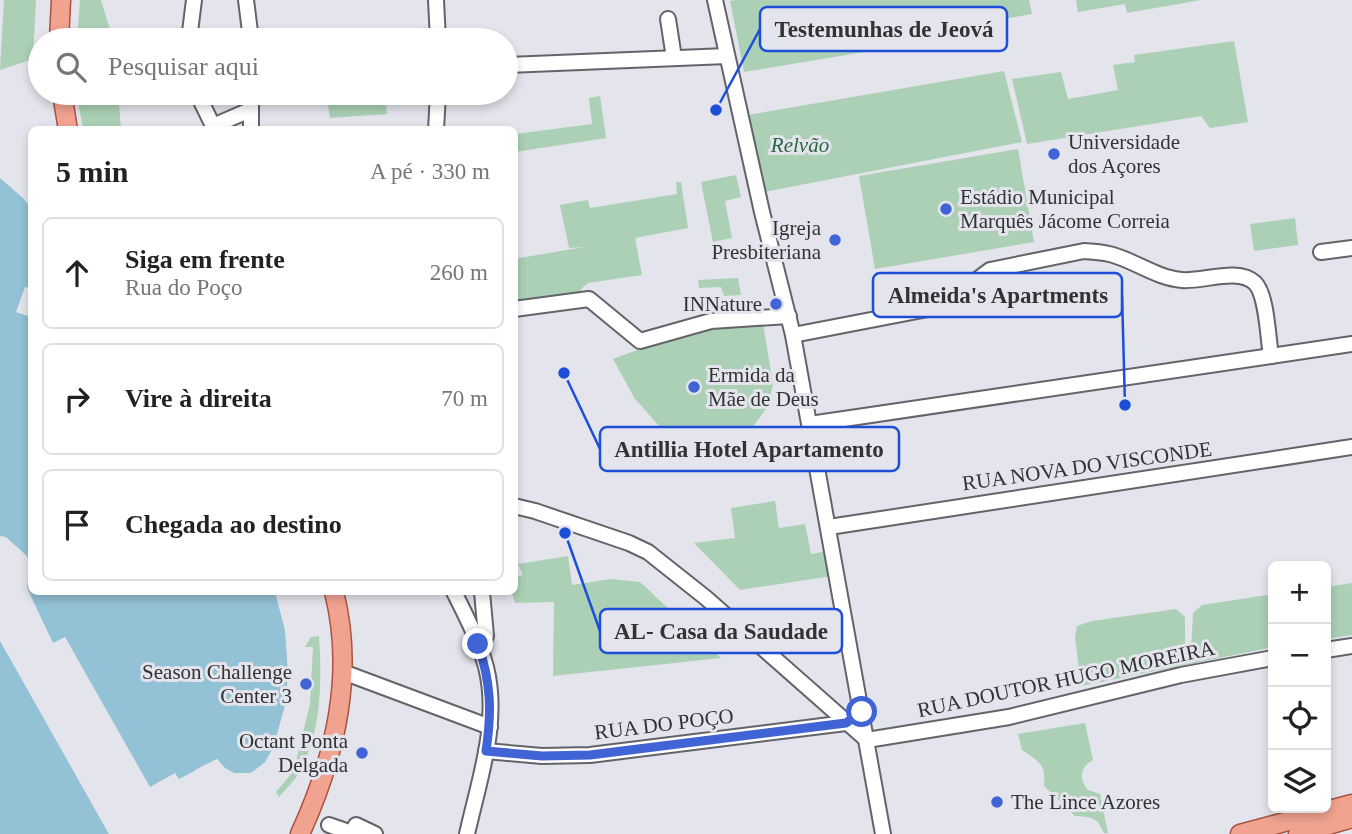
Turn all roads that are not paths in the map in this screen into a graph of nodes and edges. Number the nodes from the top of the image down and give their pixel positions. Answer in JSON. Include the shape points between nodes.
{"nodes":[{"id":1,"x":61,"y":0,"type":"edge"},
{"id":2,"x":194,"y":0,"type":"edge"},
{"id":3,"x":246,"y":0,"type":"edge"},
{"id":4,"x":436,"y":0,"type":"edge"},
{"id":5,"x":715,"y":0,"type":"edge"},
{"id":6,"x":668,"y":19,"type":"dead end"},
{"id":7,"x":60,"y":28,"type":"edge"},
{"id":8,"x":190,"y":28,"type":"edge"},
{"id":9,"x":250,"y":28,"type":"edge"},
{"id":10,"x":437,"y":28,"type":"edge"},
{"id":11,"x":727,"y":56,"type":"junction"},
{"id":12,"x":674,"y":58,"type":"junction"},
{"id":13,"x":518,"y":64,"type":"edge"},
{"id":14,"x":64,"y":105,"type":"edge"},
{"id":15,"x":203,"y":105,"type":"edge"},
{"id":16,"x":250,"y":105,"type":"edge"},
{"id":17,"x":437,"y":105,"type":"edge"},
{"id":18,"x":250,"y":110,"type":"junction"},
{"id":19,"x":67,"y":126,"type":"edge"},
{"id":20,"x":213,"y":126,"type":"edge"},
{"id":21,"x":218,"y":126,"type":"edge"},
{"id":22,"x":251,"y":126,"type":"edge"},
{"id":23,"x":436,"y":126,"type":"edge"},
{"id":24,"x":1352,"y":248,"type":"edge"},
{"id":25,"x":1321,"y":252,"type":"dead end"},
{"id":26,"x":518,"y":308,"type":"edge"},
{"id":27,"x":789,"y":317,"type":"junction"},
{"id":28,"x":793,"y":335,"type":"junction"},
{"id":29,"x":1352,"y":344,"type":"edge"},
{"id":30,"x":1271,"y":356,"type":"junction"},
{"id":31,"x":810,"y":425,"type":"junction"},
{"id":32,"x":1352,"y":447,"type":"edge"},
{"id":33,"x":518,"y":507,"type":"edge"},
{"id":34,"x":829,"y":527,"type":"junction"},
{"id":35,"x":335,"y":595,"type":"edge"},
{"id":36,"x":455,"y":595,"type":"edge"},
{"id":37,"x":482,"y":595,"type":"edge"},
{"id":38,"x":478,"y":644,"type":"junction"},
{"id":39,"x":1352,"y":646,"type":"edge"},
{"id":40,"x":1331,"y":649,"type":"edge"},
{"id":41,"x":1268,"y":659,"type":"edge"},
{"id":42,"x":342,"y":672,"type":"junction"},
{"id":43,"x":862,"y":712,"type":"junction"},
{"id":44,"x":846,"y":723,"type":"junction"},
{"id":45,"x":490,"y":727,"type":"junction"},
{"id":46,"x":867,"y":740,"type":"junction"},
{"id":47,"x":486,"y":751,"type":"junction"},
{"id":48,"x":1352,"y":804,"type":"edge"},
{"id":49,"x":1330,"y":818,"type":"edge"},
{"id":50,"x":1352,"y":818,"type":"edge"},
{"id":51,"x":329,"y":825,"type":"dead end"},
{"id":52,"x":300,"y":834,"type":"edge"},
{"id":53,"x":375,"y":834,"type":"edge"},
{"id":54,"x":467,"y":834,"type":"edge"},
{"id":55,"x":883,"y":834,"type":"edge"},
{"id":56,"x":1240,"y":834,"type":"edge"},
{"id":57,"x":1298,"y":834,"type":"edge"}],
"edges":[{"from":1,"to":7,"type":"main road"},
{"from":2,"to":8,"type":"street"},
{"from":3,"to":9,"type":"street"},
{"from":4,"to":10,"type":"street"},
{"from":5,"to":11,"type":"street"},
{"from":6,"to":12,"type":"street"},
{"from":11,"to":12,"type":"street"},
{"from":11,"to":27,"type":"street"},
{"from":12,"to":13,"type":"street"},
{"from":14,"to":19,"type":"main road"},
{"from":15,"to":20,"type":"street"},
{"from":16,"to":18,"type":"street"},
{"from":17,"to":23,"type":"street"},
{"from":18,"to":21,"type":"street"},
{"from":18,"to":22,"type":"street"},
{"from":24,"to":25,"type":"street"},
{"from":26,"to":27,"type":"street","via":[[589,299],[639,341],[710,321]]},
{"from":27,"to":28,"type":"street"},
{"from":28,"to":30,"type":"street","via":[[933,308],[1003,265],[1084,251],[1116,255],[1171,279],[1240,276],[1253,281],[1261,293]]},
{"from":28,"to":31,"type":"street"},
{"from":29,"to":30,"type":"street"},
{"from":30,"to":31,"type":"street"},
{"from":31,"to":34,"type":"street"},
{"from":32,"to":34,"type":"street","name":"RUA NOVA DO VISCONDE"},
{"from":33,"to":44,"type":"street","via":[[648,552]]},
{"from":34,"to":43,"type":"street"},
{"from":35,"to":42,"type":"main road"},
{"from":36,"to":38,"type":"street"},
{"from":37,"to":38,"type":"street","via":[[486,636]]},
{"from":38,"to":45,"type":"street","via":[[491,695]]},
{"from":39,"to":40,"type":"street"},
{"from":41,"to":46,"type":"street","name":"RUA DOUTOR HUGO MOREIRA","via":[[1009,717]]},
{"from":42,"to":45,"type":"street"},
{"from":42,"to":52,"type":"main road","via":[[334,740]]},
{"from":43,"to":44,"type":"street"},
{"from":43,"to":46,"type":"street"},
{"from":44,"to":46,"type":"street"},
{"from":44,"to":47,"type":"street","name":"RUA DO POÇO","via":[[590,755]]},
{"from":45,"to":47,"type":"street"},
{"from":46,"to":55,"type":"street"},
{"from":47,"to":54,"type":"street"},
{"from":48,"to":49,"type":"main road"},
{"from":49,"to":50,"type":"main road"},
{"from":49,"to":56,"type":"main road"},
{"from":49,"to":57,"type":"main road"},
{"from":51,"to":53,"type":"street","via":[[352,834],[356,825]]}]}
